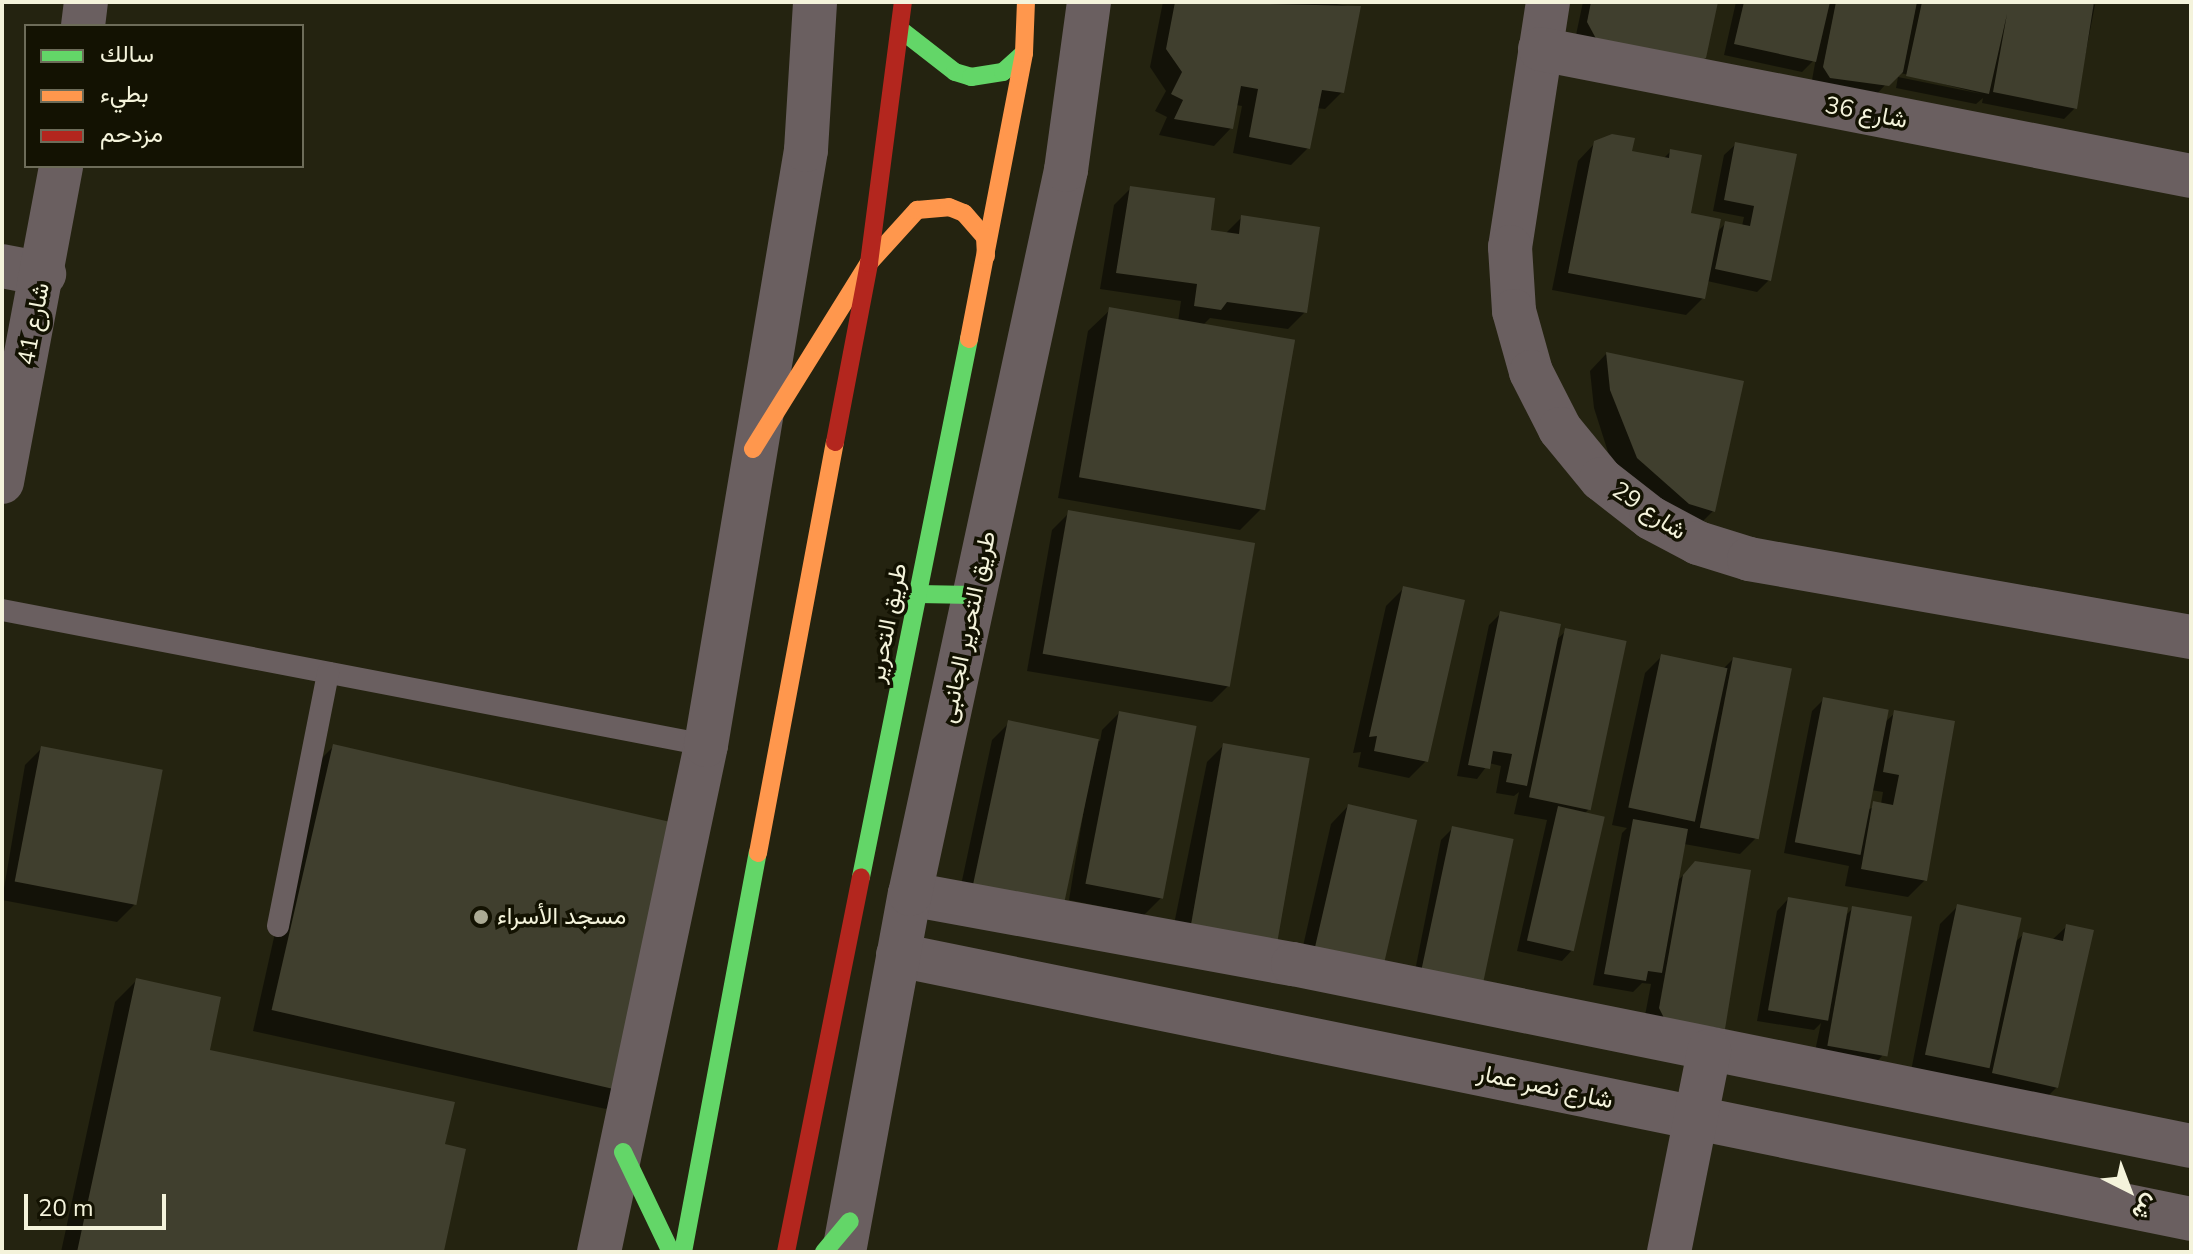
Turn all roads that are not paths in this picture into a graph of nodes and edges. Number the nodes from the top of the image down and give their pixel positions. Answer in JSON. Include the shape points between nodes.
{"nodes":[{"id":1,"x":86,"y":2,"type":"edge"},
{"id":2,"x":815,"y":2,"type":"edge"},
{"id":3,"x":903,"y":2,"type":"edge"},
{"id":4,"x":1026,"y":2,"type":"edge"},
{"id":5,"x":1089,"y":2,"type":"edge"},
{"id":6,"x":1548,"y":2,"type":"edge"},
{"id":7,"x":83,"y":24,"type":"edge"},
{"id":8,"x":901,"y":30,"type":"junction"},
{"id":9,"x":1540,"y":49,"type":"junction"},
{"id":10,"x":1024,"y":53,"type":"junction"},
{"id":11,"x":60,"y":168,"type":"edge"},
{"id":12,"x":2191,"y":176,"type":"edge"},
{"id":13,"x":986,"y":256,"type":"junction"},
{"id":14,"x":869,"y":263,"type":"junction"},
{"id":15,"x":23,"y":270,"type":"edge"},
{"id":16,"x":753,"y":449,"type":"junction"},
{"id":17,"x":2,"y":482,"type":"edge"},
{"id":18,"x":918,"y":594,"type":"junction"},
{"id":19,"x":974,"y":595,"type":"junction"},
{"id":20,"x":2,"y":610,"type":"edge"},
{"id":21,"x":2191,"y":637,"type":"edge"},
{"id":22,"x":328,"y":673,"type":"junction"},
{"id":23,"x":706,"y":745,"type":"junction"},
{"id":24,"x":910,"y":894,"type":"junction"},
{"id":25,"x":278,"y":926,"type":"dead end"},
{"id":26,"x":898,"y":955,"type":"junction"},
{"id":27,"x":1709,"y":1051,"type":"junction"},
{"id":28,"x":1695,"y":1118,"type":"junction"},
{"id":29,"x":2191,"y":1146,"type":"edge"},
{"id":30,"x":623,"y":1152,"type":"junction"},
{"id":31,"x":2191,"y":1219,"type":"edge"},
{"id":32,"x":839,"y":1242,"type":"edge"},
{"id":33,"x":599,"y":1252,"type":"edge"},
{"id":34,"x":671,"y":1252,"type":"edge"},
{"id":35,"x":683,"y":1252,"type":"edge"},
{"id":36,"x":786,"y":1252,"type":"edge"},
{"id":37,"x":1669,"y":1252,"type":"edge"}],
"edges":[{"from":1,"to":7,"type":"street"},
{"from":2,"to":16,"type":"street","via":[[806,150]]},
{"from":3,"to":8,"type":"street"},
{"from":4,"to":10,"type":"street","name":"طريق التحرير"},
{"from":5,"to":19,"type":"street","name":"طريق التحرير الجانبى","via":[[1066,170]]},
{"from":6,"to":9,"type":"street","name":"شارع 29"},
{"from":8,"to":10,"type":"street","via":[[955,72],[971,77],[1003,72]]},
{"from":8,"to":14,"type":"street"},
{"from":9,"to":12,"type":"street","name":"شارع 36"},
{"from":9,"to":21,"type":"street","name":"شارع 29","via":[[1510,247],[1514,311],[1531,372],[1560,429],[1601,479],[1651,518],[1698,543],[1749,559]]},
{"from":10,"to":13,"type":"street","name":"طريق التحرير"},
{"from":11,"to":15,"type":"street","name":"شارع 41"},
{"from":13,"to":14,"type":"street","via":[[985,237],[976,223],[949,207],[933,206],[917,210]]},
{"from":13,"to":18,"type":"street","name":"طريق التحرير"},
{"from":14,"to":16,"type":"street"},
{"from":14,"to":35,"type":"street"},
{"from":15,"to":17,"type":"street","name":"شارع 41"},
{"from":16,"to":23,"type":"street"},
{"from":18,"to":19,"type":"street"},
{"from":18,"to":36,"type":"street","name":"طريق التحرير"},
{"from":19,"to":24,"type":"street","name":"طريق التحرير الجانبى"},
{"from":20,"to":22,"type":"lane"},
{"from":22,"to":23,"type":"lane"},
{"from":22,"to":25,"type":"lane"},
{"from":23,"to":30,"type":"street"},
{"from":24,"to":26,"type":"street","name":"طريق التحرير الجانبى"},
{"from":24,"to":27,"type":"street","via":[[1293,964]]},
{"from":26,"to":28,"type":"street","name":"شارع نصر عمار"},
{"from":26,"to":32,"type":"street","name":"طريق التحرير الجانبى"},
{"from":27,"to":28,"type":"street"},
{"from":27,"to":29,"type":"street"},
{"from":28,"to":31,"type":"street","name":"شارع نصر عمار"},
{"from":28,"to":37,"type":"street"},
{"from":30,"to":33,"type":"street"},
{"from":30,"to":34,"type":"street"}]}
